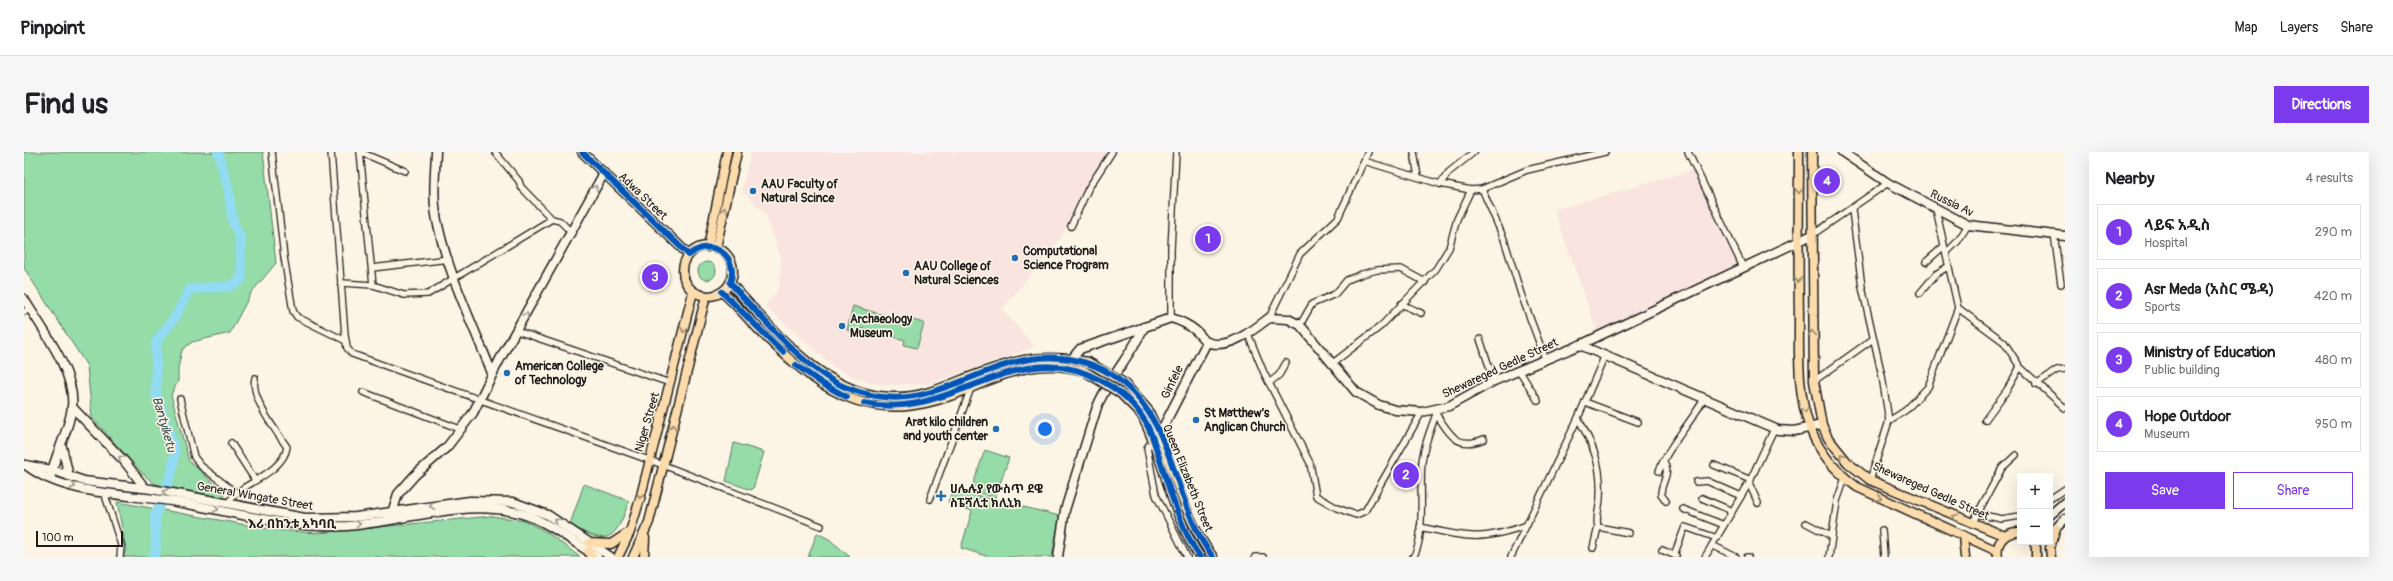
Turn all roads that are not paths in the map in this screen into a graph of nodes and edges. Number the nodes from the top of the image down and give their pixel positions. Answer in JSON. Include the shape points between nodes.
{"nodes":[{"id":1,"x":272,"y":152,"type":"edge"},
{"id":2,"x":331,"y":152,"type":"edge"},
{"id":3,"x":360,"y":152,"type":"edge"},
{"id":4,"x":436,"y":152,"type":"edge"},
{"id":5,"x":495,"y":152,"type":"edge"},
{"id":6,"x":582,"y":152,"type":"edge"},
{"id":7,"x":727,"y":152,"type":"edge"},
{"id":8,"x":737,"y":152,"type":"edge"},
{"id":9,"x":1112,"y":152,"type":"edge"},
{"id":10,"x":1176,"y":152,"type":"edge"},
{"id":11,"x":1368,"y":152,"type":"edge"},
{"id":12,"x":1414,"y":152,"type":"edge"},
{"id":13,"x":1474,"y":152,"type":"edge"},
{"id":14,"x":1604,"y":152,"type":"edge"},
{"id":15,"x":1688,"y":152,"type":"edge"},
{"id":16,"x":1800,"y":152,"type":"edge"},
{"id":17,"x":1812,"y":152,"type":"edge"},
{"id":18,"x":1842,"y":152,"type":"edge"},
{"id":19,"x":1364,"y":162,"type":"junction"},
{"id":20,"x":406,"y":171,"type":"dead end"},
{"id":21,"x":604,"y":173,"type":"junction"},
{"id":22,"x":1418,"y":177,"type":"junction"},
{"id":23,"x":1888,"y":183,"type":"junction"},
{"id":24,"x":1440,"y":184,"type":"junction"},
{"id":25,"x":1482,"y":189,"type":"junction"},
{"id":26,"x":1471,"y":190,"type":"junction"},
{"id":27,"x":1936,"y":209,"type":"junction"},
{"id":28,"x":1852,"y":210,"type":"junction"},
{"id":29,"x":552,"y":219,"type":"junction"},
{"id":30,"x":1071,"y":226,"type":"dead end"},
{"id":31,"x":1968,"y":226,"type":"junction"},
{"id":32,"x":570,"y":231,"type":"junction"},
{"id":33,"x":2054,"y":234,"type":"junction"},
{"id":34,"x":1812,"y":235,"type":"junction"},
{"id":35,"x":2065,"y":236,"type":"edge"},
{"id":36,"x":1798,"y":241,"type":"junction"},
{"id":37,"x":1944,"y":246,"type":"junction"},
{"id":38,"x":712,"y":247,"type":"junction"},
{"id":39,"x":1946,"y":253,"type":"junction"},
{"id":40,"x":689,"y":255,"type":"junction"},
{"id":41,"x":449,"y":259,"type":"junction"},
{"id":42,"x":1926,"y":262,"type":"dead end"},
{"id":43,"x":1949,"y":266,"type":"junction"},
{"id":44,"x":1743,"y":267,"type":"junction"},
{"id":45,"x":372,"y":268,"type":"junction"},
{"id":46,"x":454,"y":276,"type":"junction"},
{"id":47,"x":1425,"y":282,"type":"junction"},
{"id":48,"x":342,"y":283,"type":"junction"},
{"id":49,"x":730,"y":283,"type":"junction"},
{"id":50,"x":2061,"y":284,"type":"dead end"},
{"id":51,"x":373,"y":285,"type":"junction"},
{"id":52,"x":693,"y":292,"type":"junction"},
{"id":53,"x":722,"y":292,"type":"junction"},
{"id":54,"x":1920,"y":293,"type":"dead end"},
{"id":55,"x":706,"y":296,"type":"junction"},
{"id":56,"x":24,"y":299,"type":"edge"},
{"id":57,"x":1402,"y":304,"type":"junction"},
{"id":58,"x":1958,"y":308,"type":"junction"},
{"id":59,"x":27,"y":310,"type":"edge"},
{"id":60,"x":1421,"y":313,"type":"dead end"},
{"id":61,"x":1171,"y":318,"type":"junction"},
{"id":62,"x":1268,"y":318,"type":"junction"},
{"id":63,"x":1300,"y":325,"type":"junction"},
{"id":64,"x":1144,"y":327,"type":"junction"},
{"id":65,"x":517,"y":331,"type":"junction"},
{"id":66,"x":1248,"y":334,"type":"junction"},
{"id":67,"x":1480,"y":339,"type":"dead end"},
{"id":68,"x":1873,"y":339,"type":"junction"},
{"id":69,"x":346,"y":341,"type":"junction"},
{"id":70,"x":1207,"y":342,"type":"junction"},
{"id":71,"x":1580,"y":345,"type":"junction"},
{"id":72,"x":1605,"y":355,"type":"junction"},
{"id":73,"x":1545,"y":358,"type":"junction"},
{"id":74,"x":1072,"y":359,"type":"junction"},
{"id":75,"x":1286,"y":363,"type":"dead end"},
{"id":76,"x":1333,"y":363,"type":"junction"},
{"id":77,"x":2020,"y":368,"type":"junction"},
{"id":78,"x":2065,"y":369,"type":"edge"},
{"id":79,"x":1519,"y":370,"type":"junction"},
{"id":80,"x":492,"y":373,"type":"junction"},
{"id":81,"x":971,"y":377,"type":"junction"},
{"id":82,"x":254,"y":378,"type":"dead end"},
{"id":83,"x":1494,"y":381,"type":"junction"},
{"id":84,"x":1814,"y":381,"type":"junction"},
{"id":85,"x":1269,"y":383,"type":"junction"},
{"id":86,"x":670,"y":384,"type":"junction"},
{"id":87,"x":2036,"y":384,"type":"junction"},
{"id":88,"x":971,"y":388,"type":"junction"},
{"id":89,"x":363,"y":392,"type":"dead end"},
{"id":90,"x":180,"y":399,"type":"dead end"},
{"id":91,"x":1704,"y":399,"type":"junction"},
{"id":92,"x":479,"y":400,"type":"junction"},
{"id":93,"x":1538,"y":401,"type":"dead end"},
{"id":94,"x":1585,"y":402,"type":"junction"},
{"id":95,"x":72,"y":407,"type":"junction"},
{"id":96,"x":2065,"y":408,"type":"edge"},
{"id":97,"x":1144,"y":412,"type":"junction"},
{"id":98,"x":1422,"y":412,"type":"junction"},
{"id":99,"x":1437,"y":412,"type":"junction"},
{"id":100,"x":1578,"y":418,"type":"junction"},
{"id":101,"x":1985,"y":420,"type":"dead end"},
{"id":102,"x":1889,"y":421,"type":"junction"},
{"id":103,"x":1638,"y":422,"type":"dead end"},
{"id":104,"x":1822,"y":425,"type":"junction"},
{"id":105,"x":460,"y":429,"type":"junction"},
{"id":106,"x":1774,"y":429,"type":"junction"},
{"id":107,"x":1810,"y":429,"type":"junction"},
{"id":108,"x":1160,"y":433,"type":"junction"},
{"id":109,"x":1153,"y":439,"type":"junction"},
{"id":110,"x":1484,"y":439,"type":"dead end"},
{"id":111,"x":231,"y":443,"type":"dead end"},
{"id":112,"x":62,"y":447,"type":"junction"},
{"id":113,"x":2016,"y":455,"type":"dead end"},
{"id":114,"x":648,"y":460,"type":"junction"},
{"id":115,"x":1663,"y":462,"type":"junction"},
{"id":116,"x":25,"y":464,"type":"edge"},
{"id":117,"x":663,"y":465,"type":"junction"},
{"id":118,"x":1714,"y":465,"type":"dead end"},
{"id":119,"x":52,"y":470,"type":"junction"},
{"id":120,"x":1659,"y":471,"type":"dead end"},
{"id":121,"x":70,"y":476,"type":"junction"},
{"id":122,"x":1845,"y":478,"type":"junction"},
{"id":123,"x":50,"y":480,"type":"junction"},
{"id":124,"x":255,"y":480,"type":"junction"},
{"id":125,"x":1870,"y":480,"type":"junction"},
{"id":126,"x":1750,"y":481,"type":"junction"},
{"id":127,"x":1696,"y":482,"type":"dead end"},
{"id":128,"x":148,"y":488,"type":"junction"},
{"id":129,"x":2065,"y":489,"type":"edge"},
{"id":130,"x":104,"y":492,"type":"junction"},
{"id":131,"x":236,"y":493,"type":"junction"},
{"id":132,"x":1741,"y":496,"type":"junction"},
{"id":133,"x":2053,"y":497,"type":"edge"},
{"id":134,"x":1702,"y":498,"type":"dead end"},
{"id":135,"x":178,"y":499,"type":"junction"},
{"id":136,"x":930,"y":499,"type":"dead end"},
{"id":137,"x":493,"y":500,"type":"junction"},
{"id":138,"x":1666,"y":501,"type":"dead end"},
{"id":139,"x":2065,"y":502,"type":"edge"},
{"id":140,"x":228,"y":503,"type":"junction"},
{"id":141,"x":1758,"y":503,"type":"dead end"},
{"id":142,"x":493,"y":509,"type":"junction"},
{"id":143,"x":1683,"y":509,"type":"dead end"},
{"id":144,"x":1732,"y":511,"type":"junction"},
{"id":145,"x":2053,"y":512,"type":"edge"},
{"id":146,"x":1978,"y":514,"type":"junction"},
{"id":147,"x":391,"y":516,"type":"junction"},
{"id":148,"x":2017,"y":516,"type":"edge"},
{"id":149,"x":2065,"y":519,"type":"edge"},
{"id":150,"x":1806,"y":523,"type":"dead end"},
{"id":151,"x":1972,"y":524,"type":"junction"},
{"id":152,"x":1724,"y":525,"type":"junction"},
{"id":153,"x":821,"y":526,"type":"dead end"},
{"id":154,"x":1526,"y":526,"type":"junction"},
{"id":155,"x":1420,"y":527,"type":"junction"},
{"id":156,"x":1598,"y":528,"type":"junction"},
{"id":157,"x":2056,"y":528,"type":"junction"},
{"id":158,"x":1882,"y":530,"type":"dead end"},
{"id":159,"x":2053,"y":531,"type":"edge"},
{"id":160,"x":630,"y":532,"type":"junction"},
{"id":161,"x":1629,"y":533,"type":"dead end"},
{"id":162,"x":2017,"y":533,"type":"edge"},
{"id":163,"x":645,"y":534,"type":"junction"},
{"id":164,"x":1831,"y":536,"type":"junction"},
{"id":165,"x":1963,"y":536,"type":"junction"},
{"id":166,"x":2005,"y":536,"type":"junction"},
{"id":167,"x":1717,"y":538,"type":"junction"},
{"id":168,"x":2037,"y":545,"type":"edge"},
{"id":169,"x":1712,"y":546,"type":"junction"},
{"id":170,"x":1593,"y":548,"type":"dead end"},
{"id":171,"x":590,"y":550,"type":"edge"},
{"id":172,"x":1662,"y":550,"type":"dead end"},
{"id":173,"x":1997,"y":555,"type":"edge"},
{"id":174,"x":1676,"y":556,"type":"edge"},
{"id":175,"x":2037,"y":556,"type":"edge"},
{"id":176,"x":120,"y":557,"type":"edge"},
{"id":177,"x":597,"y":557,"type":"edge"},
{"id":178,"x":611,"y":557,"type":"edge"},
{"id":179,"x":618,"y":557,"type":"edge"},
{"id":180,"x":632,"y":557,"type":"edge"},
{"id":181,"x":644,"y":557,"type":"edge"},
{"id":182,"x":1058,"y":557,"type":"edge"},
{"id":183,"x":1187,"y":557,"type":"edge"},
{"id":184,"x":1200,"y":557,"type":"edge"},
{"id":185,"x":1213,"y":557,"type":"edge"},
{"id":186,"x":1255,"y":557,"type":"edge"},
{"id":187,"x":1263,"y":557,"type":"edge"},
{"id":188,"x":1413,"y":557,"type":"edge"},
{"id":189,"x":1511,"y":557,"type":"edge"},
{"id":190,"x":1705,"y":557,"type":"edge"},
{"id":191,"x":1736,"y":557,"type":"edge"},
{"id":192,"x":1828,"y":557,"type":"edge"},
{"id":193,"x":1884,"y":557,"type":"edge"},
{"id":194,"x":1966,"y":557,"type":"edge"},
{"id":195,"x":2051,"y":557,"type":"edge"}],
"edges":[{"from":1,"to":69,"type":"street","via":[[293,310],[297,317]]},
{"from":2,"to":48,"type":"street"},
{"from":3,"to":20,"type":"street"},
{"from":3,"to":45,"type":"street"},
{"from":4,"to":41,"type":"street","via":[[435,201],[438,224]]},
{"from":5,"to":29,"type":"street","via":[[521,187]]},
{"from":6,"to":21,"type":"main road","name":"Adwa Street"},
{"from":7,"to":38,"type":"main road"},
{"from":38,"to":8,"type":"main road","one_way":true},
{"from":9,"to":30,"type":"street","via":[[1088,189]]},
{"from":10,"to":61,"type":"street","via":[[1171,249]]},
{"from":11,"to":19,"type":"street"},
{"from":12,"to":22,"type":"street"},
{"from":13,"to":24,"type":"street","via":[[1449,172]]},
{"from":14,"to":25,"type":"street","via":[[1527,170]]},
{"from":15,"to":44,"type":"street"},
{"from":16,"to":36,"type":"main road","one_way":true},
{"from":17,"to":34,"type":"main road","name":"Shewareged Gedle Street"},
{"from":18,"to":23,"type":"street","name":"Russia Av"},
{"from":19,"to":22,"type":"street"},
{"from":19,"to":62,"type":"street","via":[[1338,218],[1298,258]]},
{"from":32,"to":21,"type":"street","one_way":true},
{"from":21,"to":40,"type":"main road","name":"Adwa Street"},
{"from":22,"to":24,"type":"street"},
{"from":23,"to":27,"type":"street","name":"Russia Av"},
{"from":23,"to":28,"type":"street","name":"Shewareged Gedle Street"},
{"from":24,"to":26,"type":"street"},
{"from":25,"to":26,"type":"street"},
{"from":25,"to":73,"type":"street","via":[[1504,239]]},
{"from":26,"to":47,"type":"street","via":[[1457,219],[1449,248]]},
{"from":27,"to":31,"type":"street","name":"Russia Av"},
{"from":27,"to":37,"type":"street"},
{"from":28,"to":34,"type":"street","name":"Shewareged Gedle Street"},
{"from":28,"to":68,"type":"street","via":[[1862,287]]},
{"from":29,"to":32,"type":"street","via":[[560,221]]},
{"from":29,"to":46,"type":"street"},
{"from":31,"to":33,"type":"street","name":"Russia Av"},
{"from":31,"to":39,"type":"street"},
{"from":65,"to":32,"type":"street","one_way":true},
{"from":33,"to":35,"type":"street","name":"Russia Av"},
{"from":33,"to":50,"type":"street"},
{"from":34,"to":36,"type":"street","name":"Shewareged Gedle Street"},
{"from":84,"to":34,"type":"main road","name":"Shewareged Gedle Street","one_way":true},
{"from":36,"to":44,"type":"street","name":"Shewareged Gedle Street"},
{"from":36,"to":107,"type":"main road","one_way":true,"via":[[1802,392]]},
{"from":37,"to":39,"type":"street"},
{"from":37,"to":42,"type":"street"},
{"from":38,"to":40,"type":"main road","via":[[694,250]]},
{"from":38,"to":49,"type":"main road","via":[[727,256],[731,263]]},
{"from":39,"to":43,"type":"street"},
{"from":40,"to":52,"type":"main road","via":[[685,261],[683,275]]},
{"from":41,"to":45,"type":"street"},
{"from":41,"to":46,"type":"street"},
{"from":43,"to":54,"type":"street","via":[[1936,274]]},
{"from":43,"to":58,"type":"street"},
{"from":44,"to":71,"type":"street","name":"Shewareged Gedle Street"},
{"from":45,"to":51,"type":"street"},
{"from":46,"to":51,"type":"street","via":[[432,292],[416,296],[404,295]]},
{"from":46,"to":80,"type":"street"},
{"from":47,"to":57,"type":"street"},
{"from":47,"to":63,"type":"street","via":[[1401,269],[1389,268],[1362,274],[1347,280],[1341,289],[1330,297],[1312,304]]},
{"from":48,"to":51,"type":"street"},
{"from":48,"to":69,"type":"street"},
{"from":49,"to":53,"type":"main road"},
{"from":49,"to":81,"type":"main road","name":"Queen Elizabeth Street","via":[[798,352],[816,368],[844,386],[894,398],[931,392]]},
{"from":52,"to":55,"type":"main road"},
{"from":52,"to":86,"type":"main road","name":"Niger Street","one_way":true},
{"from":53,"to":55,"type":"main road"},
{"from":53,"to":88,"type":"main road","name":"Queen Elizabeth Street","via":[[796,365],[846,397],[882,407],[900,407],[934,401]]},
{"from":117,"to":55,"type":"main road","one_way":true},
{"from":56,"to":59,"type":"street"},
{"from":57,"to":60,"type":"street"},
{"from":57,"to":76,"type":"street","via":[[1381,326]]},
{"from":58,"to":77,"type":"street","via":[[2004,342]]},
{"from":58,"to":102,"type":"street","via":[[1928,388]]},
{"from":59,"to":95,"type":"street","via":[[64,367],[71,385]]},
{"from":61,"to":64,"type":"street"},
{"from":61,"to":70,"type":"street","via":[[1186,323]]},
{"from":62,"to":63,"type":"street","via":[[1288,319]]},
{"from":62,"to":66,"type":"street"},
{"from":63,"to":76,"type":"street","name":"Shewareged Gedle Street"},
{"from":64,"to":74,"type":"street","via":[[1080,349]]},
{"from":64,"to":182,"type":"street","via":[[1097,407],[1065,510]]},
{"from":65,"to":80,"type":"street"},
{"from":65,"to":86,"type":"street"},
{"from":66,"to":70,"type":"street","via":[[1224,343]]},
{"from":66,"to":85,"type":"street"},
{"from":67,"to":83,"type":"street"},
{"from":68,"to":84,"type":"street"},
{"from":68,"to":102,"type":"street"},
{"from":69,"to":92,"type":"street","via":[[347,348],[352,354]]},
{"from":70,"to":108,"type":"street","name":"Ginfele"},
{"from":71,"to":72,"type":"street"},
{"from":71,"to":73,"type":"street","name":"Shewareged Gedle Street"},
{"from":72,"to":91,"type":"street"},
{"from":72,"to":94,"type":"street"},
{"from":73,"to":79,"type":"street","name":"Shewareged Gedle Street"},
{"from":74,"to":81,"type":"main road","name":"Queen Elizabeth Street","via":[[1024,359]]},
{"from":74,"to":97,"type":"main road","name":"Queen Elizabeth Street","bridge":true,"via":[[1088,362],[1124,383]]},
{"from":75,"to":85,"type":"street","via":[[1279,375]]},
{"from":76,"to":98,"type":"street","name":"Shewareged Gedle Street","via":[[1347,383],[1365,398],[1395,410]]},
{"from":77,"to":87,"type":"street"},
{"from":77,"to":101,"type":"street"},
{"from":78,"to":87,"type":"street","via":[[2057,370]]},
{"from":79,"to":83,"type":"street","name":"Shewareged Gedle Street"},
{"from":79,"to":93,"type":"street"},
{"from":80,"to":92,"type":"street"},
{"from":81,"to":88,"type":"street"},
{"from":82,"to":124,"type":"street","via":[[253,384],[260,403],[287,447],[281,461]]},
{"from":83,"to":99,"type":"street","name":"Shewareged Gedle Street"},
{"from":84,"to":104,"type":"main road","name":"Shewareged Gedle Street"},
{"from":85,"to":98,"type":"street","via":[[1310,463],[1316,496],[1356,515],[1365,511]]},
{"from":86,"to":114,"type":"main road","name":"Niger Street"},
{"from":87,"to":96,"type":"street"},
{"from":88,"to":97,"type":"main road","name":"Queen Elizabeth Street","bridge":true,"via":[[1009,372],[1056,364],[1084,371],[1120,393]]},
{"from":88,"to":136,"type":"street"},
{"from":89,"to":105,"type":"street"},
{"from":90,"to":131,"type":"street","via":[[194,457],[201,466]]},
{"from":91,"to":106,"type":"street"},
{"from":91,"to":115,"type":"street"},
{"from":92,"to":105,"type":"street"},
{"from":92,"to":114,"type":"street"},
{"from":94,"to":100,"type":"street"},
{"from":94,"to":103,"type":"street"},
{"from":95,"to":112,"type":"street"},
{"from":128,"to":95,"type":"street","one_way":true},
{"from":97,"to":108,"type":"main road","name":"Queen Elizabeth Street"},
{"from":97,"to":109,"type":"main road","name":"Queen Elizabeth Street"},
{"from":98,"to":99,"type":"street","name":"Shewareged Gedle Street"},
{"from":99,"to":110,"type":"street","via":[[1456,440],[1468,444]]},
{"from":99,"to":155,"type":"street","via":[[1426,440],[1422,460]]},
{"from":100,"to":154,"type":"street"},
{"from":100,"to":156,"type":"street","via":[[1598,459]]},
{"from":102,"to":125,"type":"street"},
{"from":104,"to":107,"type":"street"},
{"from":125,"to":104,"type":"main road","name":"Shewareged Gedle Street","one_way":true,"via":[[1838,452]]},
{"from":105,"to":147,"type":"street","via":[[447,447],[398,494]]},
{"from":106,"to":107,"type":"street","via":[[1786,432]]},
{"from":106,"to":126,"type":"street"},
{"from":107,"to":122,"type":"main road","via":[[1822,452]]},
{"from":108,"to":109,"type":"street"},
{"from":108,"to":185,"type":"main road","name":"Queen Elizabeth Street","via":[[1192,523]]},
{"from":109,"to":183,"type":"street","via":[[1147,448],[1156,495]]},
{"from":109,"to":184,"type":"main road","name":"Queen Elizabeth Street","via":[[1184,525]]},
{"from":111,"to":124,"type":"street"},
{"from":112,"to":119,"type":"street"},
{"from":112,"to":121,"type":"street"},
{"from":113,"to":146,"type":"street","via":[[2002,468]]},
{"from":114,"to":117,"type":"street"},
{"from":114,"to":160,"type":"main road","name":"Niger Street","one_way":true},
{"from":115,"to":120,"type":"street"},
{"from":115,"to":138,"type":"street","via":[[1667,466],[1667,471],[1661,494]]},
{"from":116,"to":119,"type":"street","name":"General Wingate Street"},
{"from":116,"to":123,"type":"street","name":"General Wingate Street"},
{"from":117,"to":153,"type":"street"},
{"from":117,"to":163,"type":"main road"},
{"from":118,"to":126,"type":"street"},
{"from":119,"to":121,"type":"street","name":"General Wingate Street"},
{"from":119,"to":123,"type":"street"},
{"from":121,"to":128,"type":"street","name":"General Wingate Street","via":[[96,483]]},
{"from":122,"to":164,"type":"street"},
{"from":122,"to":165,"type":"main road","one_way":true,"via":[[1882,500]]},
{"from":123,"to":130,"type":"street","name":"General Wingate Street","one_way":true},
{"from":124,"to":131,"type":"street"},
{"from":151,"to":125,"type":"main road","name":"Shewareged Gedle Street","one_way":true},
{"from":126,"to":132,"type":"street"},
{"from":126,"to":141,"type":"street"},
{"from":127,"to":132,"type":"street","via":[[1707,481]]},
{"from":135,"to":128,"type":"street","name":"General Wingate Street","one_way":true},
{"from":129,"to":133,"type":"street"},
{"from":130,"to":135,"type":"street","name":"General Wingate Street"},
{"from":130,"to":176,"type":"street","via":[[121,545]]},
{"from":131,"to":140,"type":"street"},
{"from":132,"to":144,"type":"street"},
{"from":134,"to":144,"type":"street"},
{"from":135,"to":140,"type":"street","name":"General Wingate Street"},
{"from":135,"to":147,"type":"street","name":"General Wingate Street","one_way":true,"via":[[300,526],[348,526]]},
{"from":137,"to":142,"type":"street"},
{"from":137,"to":147,"type":"street","name":"General Wingate Street","one_way":true,"via":[[438,505]]},
{"from":171,"to":137,"type":"street","name":"General Wingate Street","one_way":true,"via":[[548,515],[530,507]]},
{"from":139,"to":145,"type":"street"},
{"from":140,"to":147,"type":"street","name":"General Wingate Street","via":[[305,518]]},
{"from":142,"to":147,"type":"street","name":"General Wingate Street"},
{"from":142,"to":171,"type":"street","name":"General Wingate Street","via":[[510,511],[537,520]]},
{"from":143,"to":152,"type":"street"},
{"from":144,"to":152,"type":"street"},
{"from":146,"to":148,"type":"street","via":[[1994,519]]},
{"from":146,"to":151,"type":"street"},
{"from":149,"to":157,"type":"street"},
{"from":150,"to":164,"type":"street"},
{"from":151,"to":166,"type":"main road","name":"Shewareged Gedle Street"},
{"from":152,"to":167,"type":"street"},
{"from":154,"to":155,"type":"street","via":[[1474,538]]},
{"from":154,"to":189,"type":"street"},
{"from":155,"to":188,"type":"street","via":[[1418,548]]},
{"from":156,"to":161,"type":"street"},
{"from":156,"to":170,"type":"street"},
{"from":157,"to":159,"type":"street"},
{"from":157,"to":195,"type":"main road","via":[[2050,548]]},
{"from":158,"to":193,"type":"street"},
{"from":160,"to":171,"type":"main road","via":[[611,544]]},
{"from":160,"to":179,"type":"main road","name":"Niger Street"},
{"from":162,"to":166,"type":"main road"},
{"from":163,"to":180,"type":"main road"},
{"from":163,"to":181,"type":"main road"},
{"from":164,"to":192,"type":"street"},
{"from":165,"to":173,"type":"main road"},
{"from":165,"to":194,"type":"main road"},
{"from":166,"to":173,"type":"main road","via":[[2001,540]]},
{"from":167,"to":169,"type":"street"},
{"from":167,"to":174,"type":"street","via":[[1685,527]]},
{"from":168,"to":175,"type":"main road"},
{"from":169,"to":190,"type":"street"},
{"from":169,"to":191,"type":"street"},
{"from":171,"to":177,"type":"street","name":"General Wingate Street"},
{"from":171,"to":178,"type":"street","name":"General Wingate Street"},
{"from":172,"to":174,"type":"street"},
{"from":186,"to":187,"type":"street"}]}
